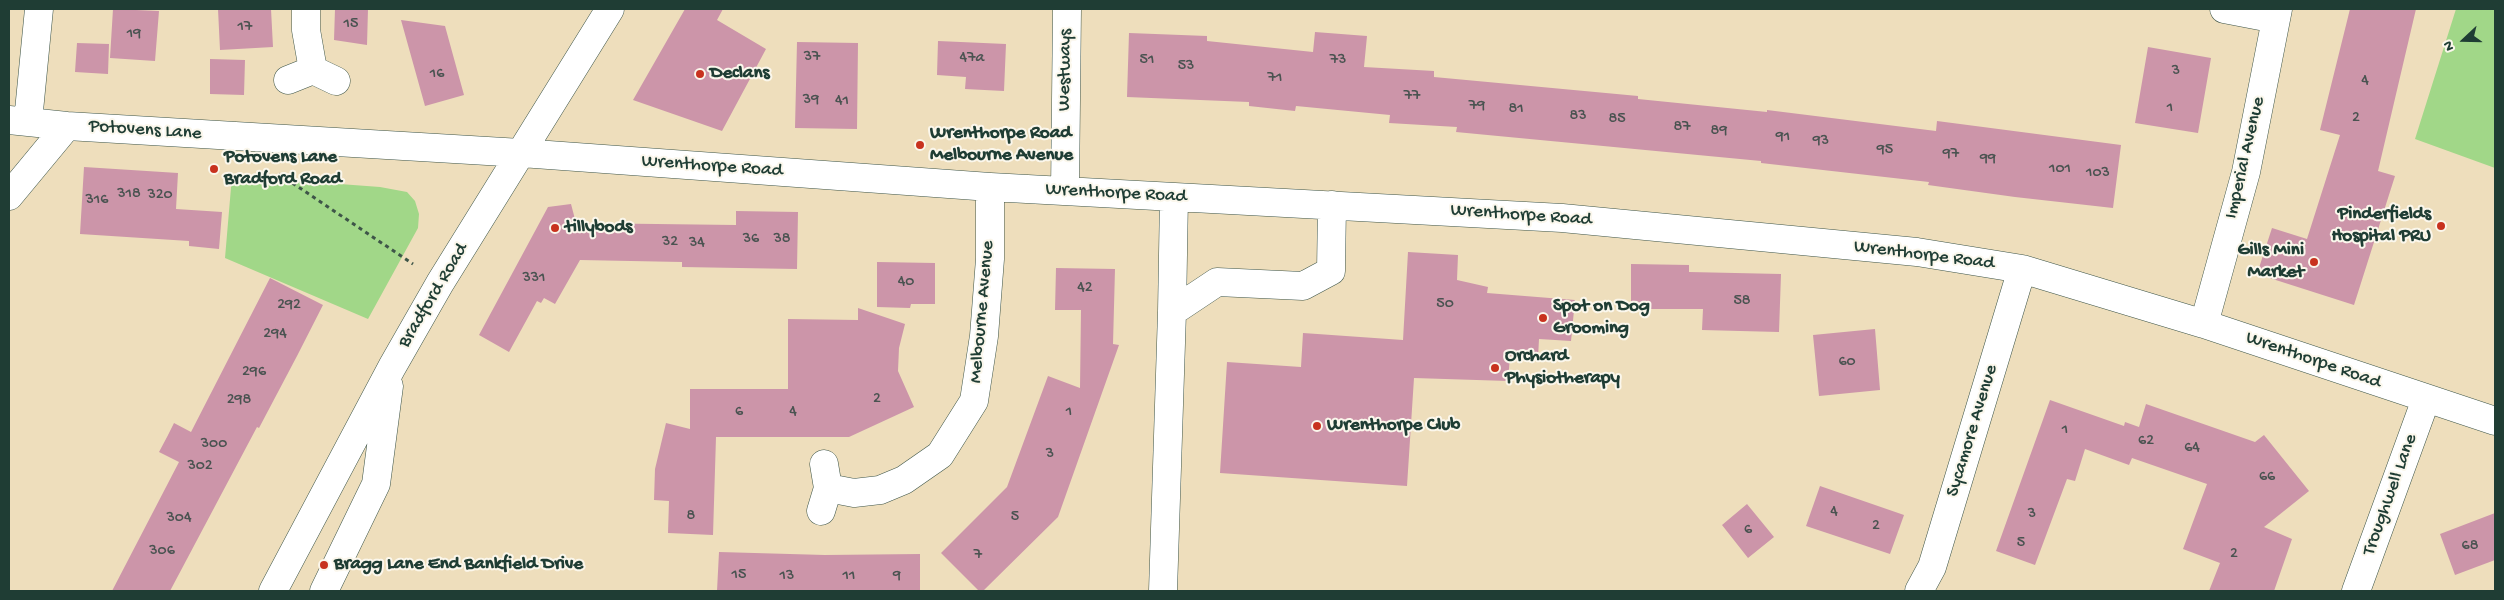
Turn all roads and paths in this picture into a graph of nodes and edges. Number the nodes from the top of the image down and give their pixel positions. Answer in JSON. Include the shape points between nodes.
{"nodes":[{"id":1,"x":39,"y":9,"type":"edge"},
{"id":2,"x":306,"y":9,"type":"edge"},
{"id":3,"x":610,"y":9,"type":"edge"},
{"id":4,"x":1067,"y":9,"type":"edge"},
{"id":5,"x":2224,"y":9,"type":"edge"},
{"id":6,"x":2277,"y":14,"type":"edge"},
{"id":7,"x":313,"y":77,"type":"dead end"},
{"id":8,"x":18,"y":120,"type":"edge"},
{"id":9,"x":67,"y":126,"type":"junction"},
{"id":10,"x":521,"y":153,"type":"junction"},
{"id":11,"x":270,"y":168,"type":"dead end"},
{"id":12,"x":990,"y":187,"type":"junction"},
{"id":13,"x":1065,"y":191,"type":"junction"},
{"id":14,"x":9,"y":196,"type":"edge"},
{"id":15,"x":1174,"y":197,"type":"junction"},
{"id":16,"x":1332,"y":205,"type":"junction"},
{"id":17,"x":2022,"y":269,"type":"junction"},
{"id":18,"x":440,"y":283,"type":"junction"},
{"id":19,"x":1172,"y":312,"type":"junction"},
{"id":20,"x":2204,"y":324,"type":"junction"},
{"id":21,"x":392,"y":367,"type":"junction"},
{"id":22,"x":2426,"y":399,"type":"junction"},
{"id":23,"x":2495,"y":421,"type":"edge"},
{"id":24,"x":824,"y":487,"type":"dead end"},
{"id":25,"x":273,"y":591,"type":"edge"},
{"id":26,"x":324,"y":591,"type":"edge"},
{"id":27,"x":1163,"y":591,"type":"edge"},
{"id":28,"x":1918,"y":591,"type":"edge"},
{"id":29,"x":2356,"y":591,"type":"edge"}],
"edges":[{"from":1,"to":8,"type":"street"},
{"from":2,"to":7,"type":"street"},
{"from":3,"to":10,"type":"street","name":"Bradford Road"},
{"from":4,"to":13,"type":"street","name":"Westways"},
{"from":5,"to":6,"type":"street","name":"Imperial Avenue"},
{"from":6,"to":20,"type":"street","name":"Imperial Avenue","via":[[2246,172]]},
{"from":8,"to":9,"type":"street","name":"Potovens Lane"},
{"from":9,"to":10,"type":"street","name":"Potovens Lane"},
{"from":9,"to":14,"type":"street"},
{"from":10,"to":12,"type":"street","name":"Wrenthorpe Road"},
{"from":10,"to":18,"type":"street","name":"Bradford Road"},
{"from":11,"to":18,"type":"path"},
{"from":12,"to":13,"type":"street","name":"Wrenthorpe Road"},
{"from":12,"to":24,"type":"street","name":"Melbourne Avenue","via":[[990,259],[984,336],[974,401],[940,455],[904,480],[880,490],[854,493]]},
{"from":13,"to":15,"type":"street","name":"Wrenthorpe Road"},
{"from":15,"to":16,"type":"street","name":"Wrenthorpe Road"},
{"from":15,"to":19,"type":"street"},
{"from":16,"to":17,"type":"street","name":"Wrenthorpe Road","via":[[1572,218],[1917,252]]},
{"from":16,"to":19,"type":"street","via":[[1331,271],[1302,286],[1217,282]]},
{"from":17,"to":20,"type":"street","name":"Wrenthorpe Road"},
{"from":17,"to":28,"type":"street","name":"Sycamore Avenue","via":[[1932,567]]},
{"from":18,"to":21,"type":"street","name":"Bradford Road"},
{"from":19,"to":27,"type":"street"},
{"from":20,"to":22,"type":"street","name":"Wrenthorpe Road"},
{"from":21,"to":25,"type":"street","name":"Bradford Road"},
{"from":21,"to":26,"type":"street","via":[[376,484]]},
{"from":22,"to":23,"type":"street","name":"Wrenthorpe Road"},
{"from":22,"to":29,"type":"street","name":"Troughwell Lane"}]}
